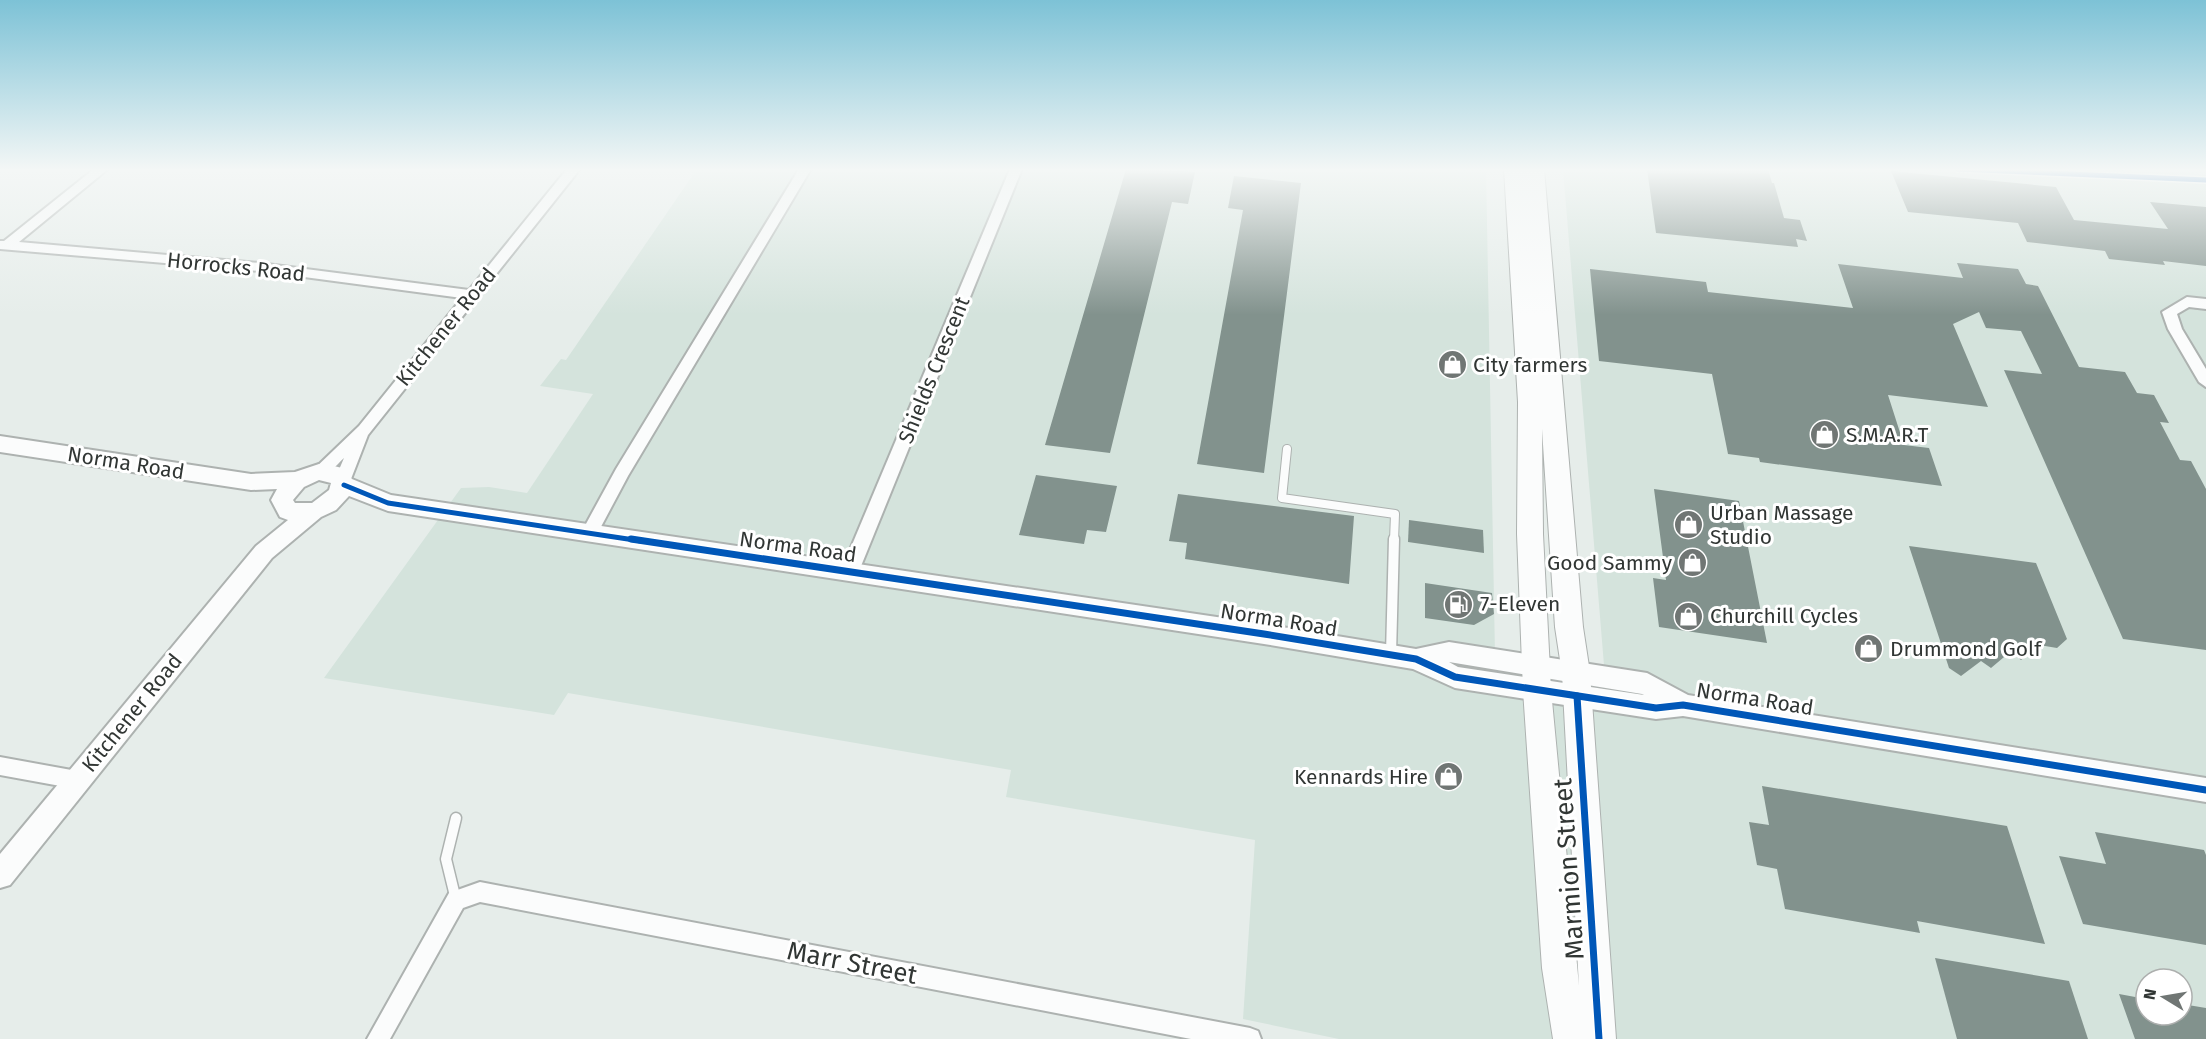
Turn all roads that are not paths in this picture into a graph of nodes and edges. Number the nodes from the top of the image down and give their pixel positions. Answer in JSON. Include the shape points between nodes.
{"nodes":[{"id":1,"x":40,"y":217,"type":"edge"},
{"id":2,"x":535,"y":217,"type":"edge"},
{"id":3,"x":776,"y":217,"type":"edge"},
{"id":4,"x":996,"y":217,"type":"edge"},
{"id":5,"x":1517,"y":217,"type":"edge"},
{"id":6,"x":1538,"y":217,"type":"edge"},
{"id":7,"x":3,"y":246,"type":"edge"},
{"id":8,"x":472,"y":295,"type":"junction"},
{"id":9,"x":2206,"y":304,"type":"edge"},
{"id":10,"x":2206,"y":382,"type":"edge"},
{"id":11,"x":364,"y":429,"type":"junction"},
{"id":12,"x":0,"y":444,"type":"edge"},
{"id":13,"x":1287,"y":449,"type":"dead end"},
{"id":14,"x":309,"y":476,"type":"junction"},
{"id":15,"x":251,"y":482,"type":"junction"},
{"id":16,"x":343,"y":482,"type":"junction"},
{"id":17,"x":283,"y":503,"type":"junction"},
{"id":18,"x":388,"y":503,"type":"junction"},
{"id":19,"x":317,"y":511,"type":"junction"},
{"id":20,"x":589,"y":533,"type":"junction"},
{"id":21,"x":264,"y":552,"type":"junction"},
{"id":22,"x":850,"y":571,"type":"junction"},
{"id":23,"x":1391,"y":655,"type":"junction"},
{"id":24,"x":1537,"y":678,"type":"junction"},
{"id":25,"x":1576,"y":684,"type":"junction"},
{"id":26,"x":0,"y":766,"type":"edge"},
{"id":27,"x":77,"y":780,"type":"junction"},
{"id":28,"x":2206,"y":790,"type":"edge"},
{"id":29,"x":456,"y":818,"type":"dead end"},
{"id":30,"x":0,"y":875,"type":"edge"},
{"id":31,"x":456,"y":900,"type":"junction"},
{"id":32,"x":378,"y":1039,"type":"edge"},
{"id":33,"x":1250,"y":1039,"type":"edge"},
{"id":34,"x":1569,"y":1039,"type":"edge"},
{"id":35,"x":1599,"y":1039,"type":"edge"}],
"edges":[{"from":1,"to":7,"type":"street"},
{"from":2,"to":8,"type":"street","name":"Kitchener Road"},
{"from":3,"to":20,"type":"street"},
{"from":4,"to":22,"type":"street","name":"Shields Crescent"},
{"from":5,"to":24,"type":"main road","name":"Marmion Street","via":[[1530,402],[1530,534]]},
{"from":6,"to":25,"type":"main road","name":"Marmion Street"},
{"from":7,"to":8,"type":"street","name":"Horrocks Road","via":[[259,267]]},
{"from":8,"to":11,"type":"street","name":"Kitchener Road"},
{"from":9,"to":10,"type":"street","via":[[2187,302],[2169,312]]},
{"from":11,"to":14,"type":"street","name":"Kitchener Road"},
{"from":11,"to":16,"type":"street","name":"Kitchener Road"},
{"from":12,"to":15,"type":"street","name":"Norma Road"},
{"from":13,"to":23,"type":"lane","via":[[1282,498],[1395,514]]},
{"from":14,"to":15,"type":"street","name":"Norma Road"},
{"from":14,"to":16,"type":"street","name":"Norma Road","via":[[330,472]]},
{"from":14,"to":17,"type":"street","name":"Kitchener Road","via":[[287,489]]},
{"from":15,"to":17,"type":"street","name":"Norma Road"},
{"from":16,"to":18,"type":"street","name":"Norma Road"},
{"from":16,"to":19,"type":"street","name":"Kitchener Road","via":[[339,496]]},
{"from":17,"to":19,"type":"street","name":"Norma Road","via":[[294,513]]},
{"from":17,"to":21,"type":"street","name":"Kitchener Road"},
{"from":18,"to":19,"type":"street","name":"Norma Road"},
{"from":18,"to":20,"type":"street","name":"Norma Road"},
{"from":19,"to":21,"type":"street","name":"Kitchener Road"},
{"from":20,"to":22,"type":"street","name":"Norma Road"},
{"from":21,"to":27,"type":"street","name":"Kitchener Road"},
{"from":22,"to":23,"type":"street","name":"Norma Road"},
{"from":23,"to":24,"type":"street","name":"Norma Road","via":[[1416,658],[1455,677]]},
{"from":24,"to":25,"type":"street","name":"Norma Road"},
{"from":24,"to":34,"type":"main road","name":"Marmion Street","via":[[1559,968]]},
{"from":25,"to":28,"type":"street","name":"Norma Road","via":[[1656,708],[1683,705]]},
{"from":25,"to":35,"type":"main road","name":"Marmion Street"},
{"from":26,"to":27,"type":"street"},
{"from":27,"to":30,"type":"street","name":"Kitchener Road"},
{"from":29,"to":31,"type":"lane","via":[[445,854]]},
{"from":31,"to":32,"type":"street"},
{"from":31,"to":33,"type":"street","name":"Marr Street","via":[[480,892]]}]}
